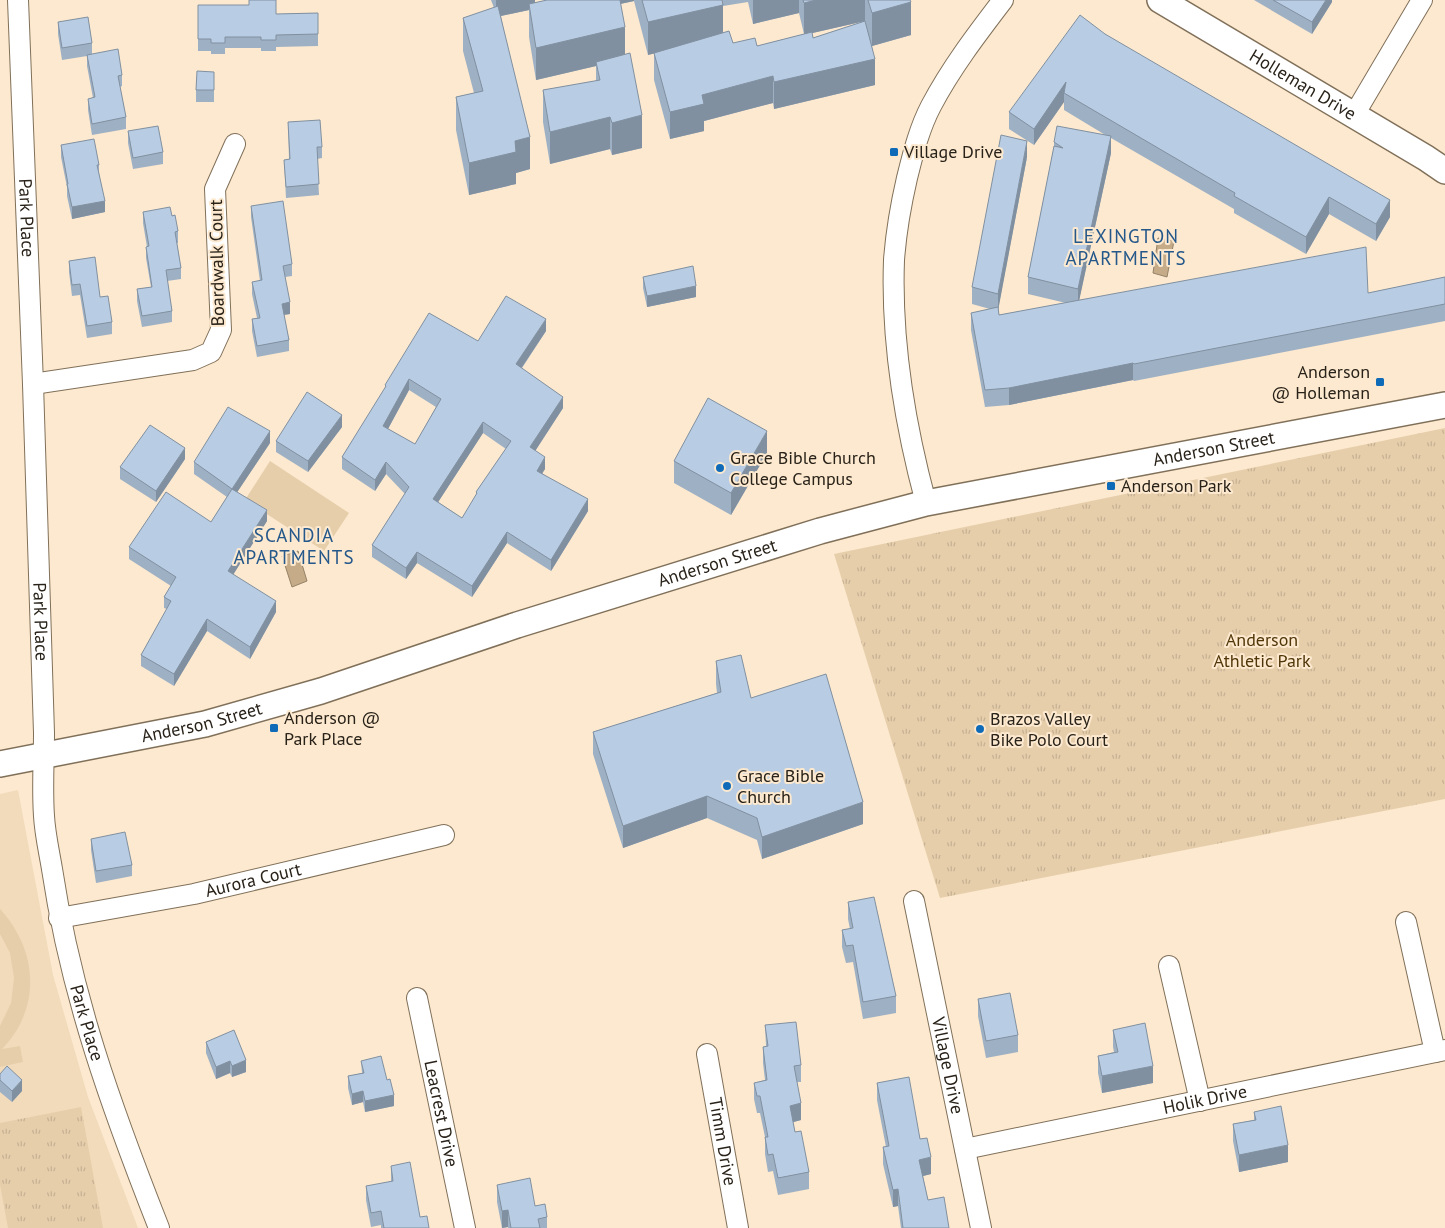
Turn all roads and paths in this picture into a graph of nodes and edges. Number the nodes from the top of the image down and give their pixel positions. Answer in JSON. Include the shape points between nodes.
{"nodes":[{"id":1,"x":18,"y":0,"type":"edge"},
{"id":2,"x":1003,"y":0,"type":"edge"},
{"id":3,"x":1160,"y":0,"type":"edge"},
{"id":4,"x":1422,"y":0,"type":"edge"},
{"id":5,"x":1354,"y":115,"type":"junction"},
{"id":6,"x":235,"y":144,"type":"dead end"},
{"id":7,"x":1445,"y":172,"type":"edge"},
{"id":8,"x":32,"y":384,"type":"junction"},
{"id":9,"x":1445,"y":405,"type":"edge"},
{"id":10,"x":926,"y":503,"type":"junction"},
{"id":11,"x":44,"y":756,"type":"junction"},
{"id":12,"x":0,"y":764,"type":"edge"},
{"id":13,"x":444,"y":835,"type":"dead end"},
{"id":14,"x":914,"y":901,"type":"dead end"},
{"id":15,"x":59,"y":918,"type":"junction"},
{"id":16,"x":1406,"y":922,"type":"dead end"},
{"id":17,"x":1169,"y":966,"type":"dead end"},
{"id":18,"x":417,"y":998,"type":"dead end"},
{"id":19,"x":1440,"y":1051,"type":"edge"},
{"id":20,"x":707,"y":1054,"type":"dead end"},
{"id":21,"x":1200,"y":1101,"type":"junction"},
{"id":22,"x":965,"y":1150,"type":"junction"},
{"id":23,"x":159,"y":1228,"type":"edge"},
{"id":24,"x":465,"y":1228,"type":"edge"},
{"id":25,"x":738,"y":1228,"type":"edge"},
{"id":26,"x":981,"y":1228,"type":"edge"}],
"edges":[{"from":1,"to":8,"type":"street","name":"Park Place"},
{"from":2,"to":10,"type":"street","via":[[970,44],[931,107],[915,146],[903,198],[894,260],[896,340],[906,410]]},
{"from":3,"to":5,"type":"street","name":"Holleman Drive"},
{"from":4,"to":5,"type":"street"},
{"from":5,"to":7,"type":"street","name":"Holleman Drive"},
{"from":6,"to":8,"type":"street","name":"Boardwalk Court","via":[[215,189],[221,330],[210,352],[193,360]]},
{"from":8,"to":11,"type":"street","name":"Park Place"},
{"from":9,"to":10,"type":"street","name":"Anderson Street"},
{"from":10,"to":11,"type":"street","name":"Anderson Street","via":[[820,530],[517,625],[321,691],[205,724]]},
{"from":11,"to":12,"type":"street","name":"Anderson Street"},
{"from":11,"to":15,"type":"street","name":"Park Place","via":[[44,818]]},
{"from":13,"to":15,"type":"street","name":"Aurora Court","via":[[194,894]]},
{"from":14,"to":22,"type":"street","name":"Village Drive"},
{"from":15,"to":23,"type":"street","name":"Park Place","via":[[102,1077]]},
{"from":16,"to":19,"type":"street"},
{"from":17,"to":21,"type":"street"},
{"from":18,"to":24,"type":"street","name":"Leacrest Drive"},
{"from":19,"to":21,"type":"street","name":"Holik Drive"},
{"from":20,"to":25,"type":"street","name":"Timm Drive"},
{"from":21,"to":22,"type":"street","name":"Holik Drive"},
{"from":22,"to":26,"type":"street","name":"Village Drive"}]}
